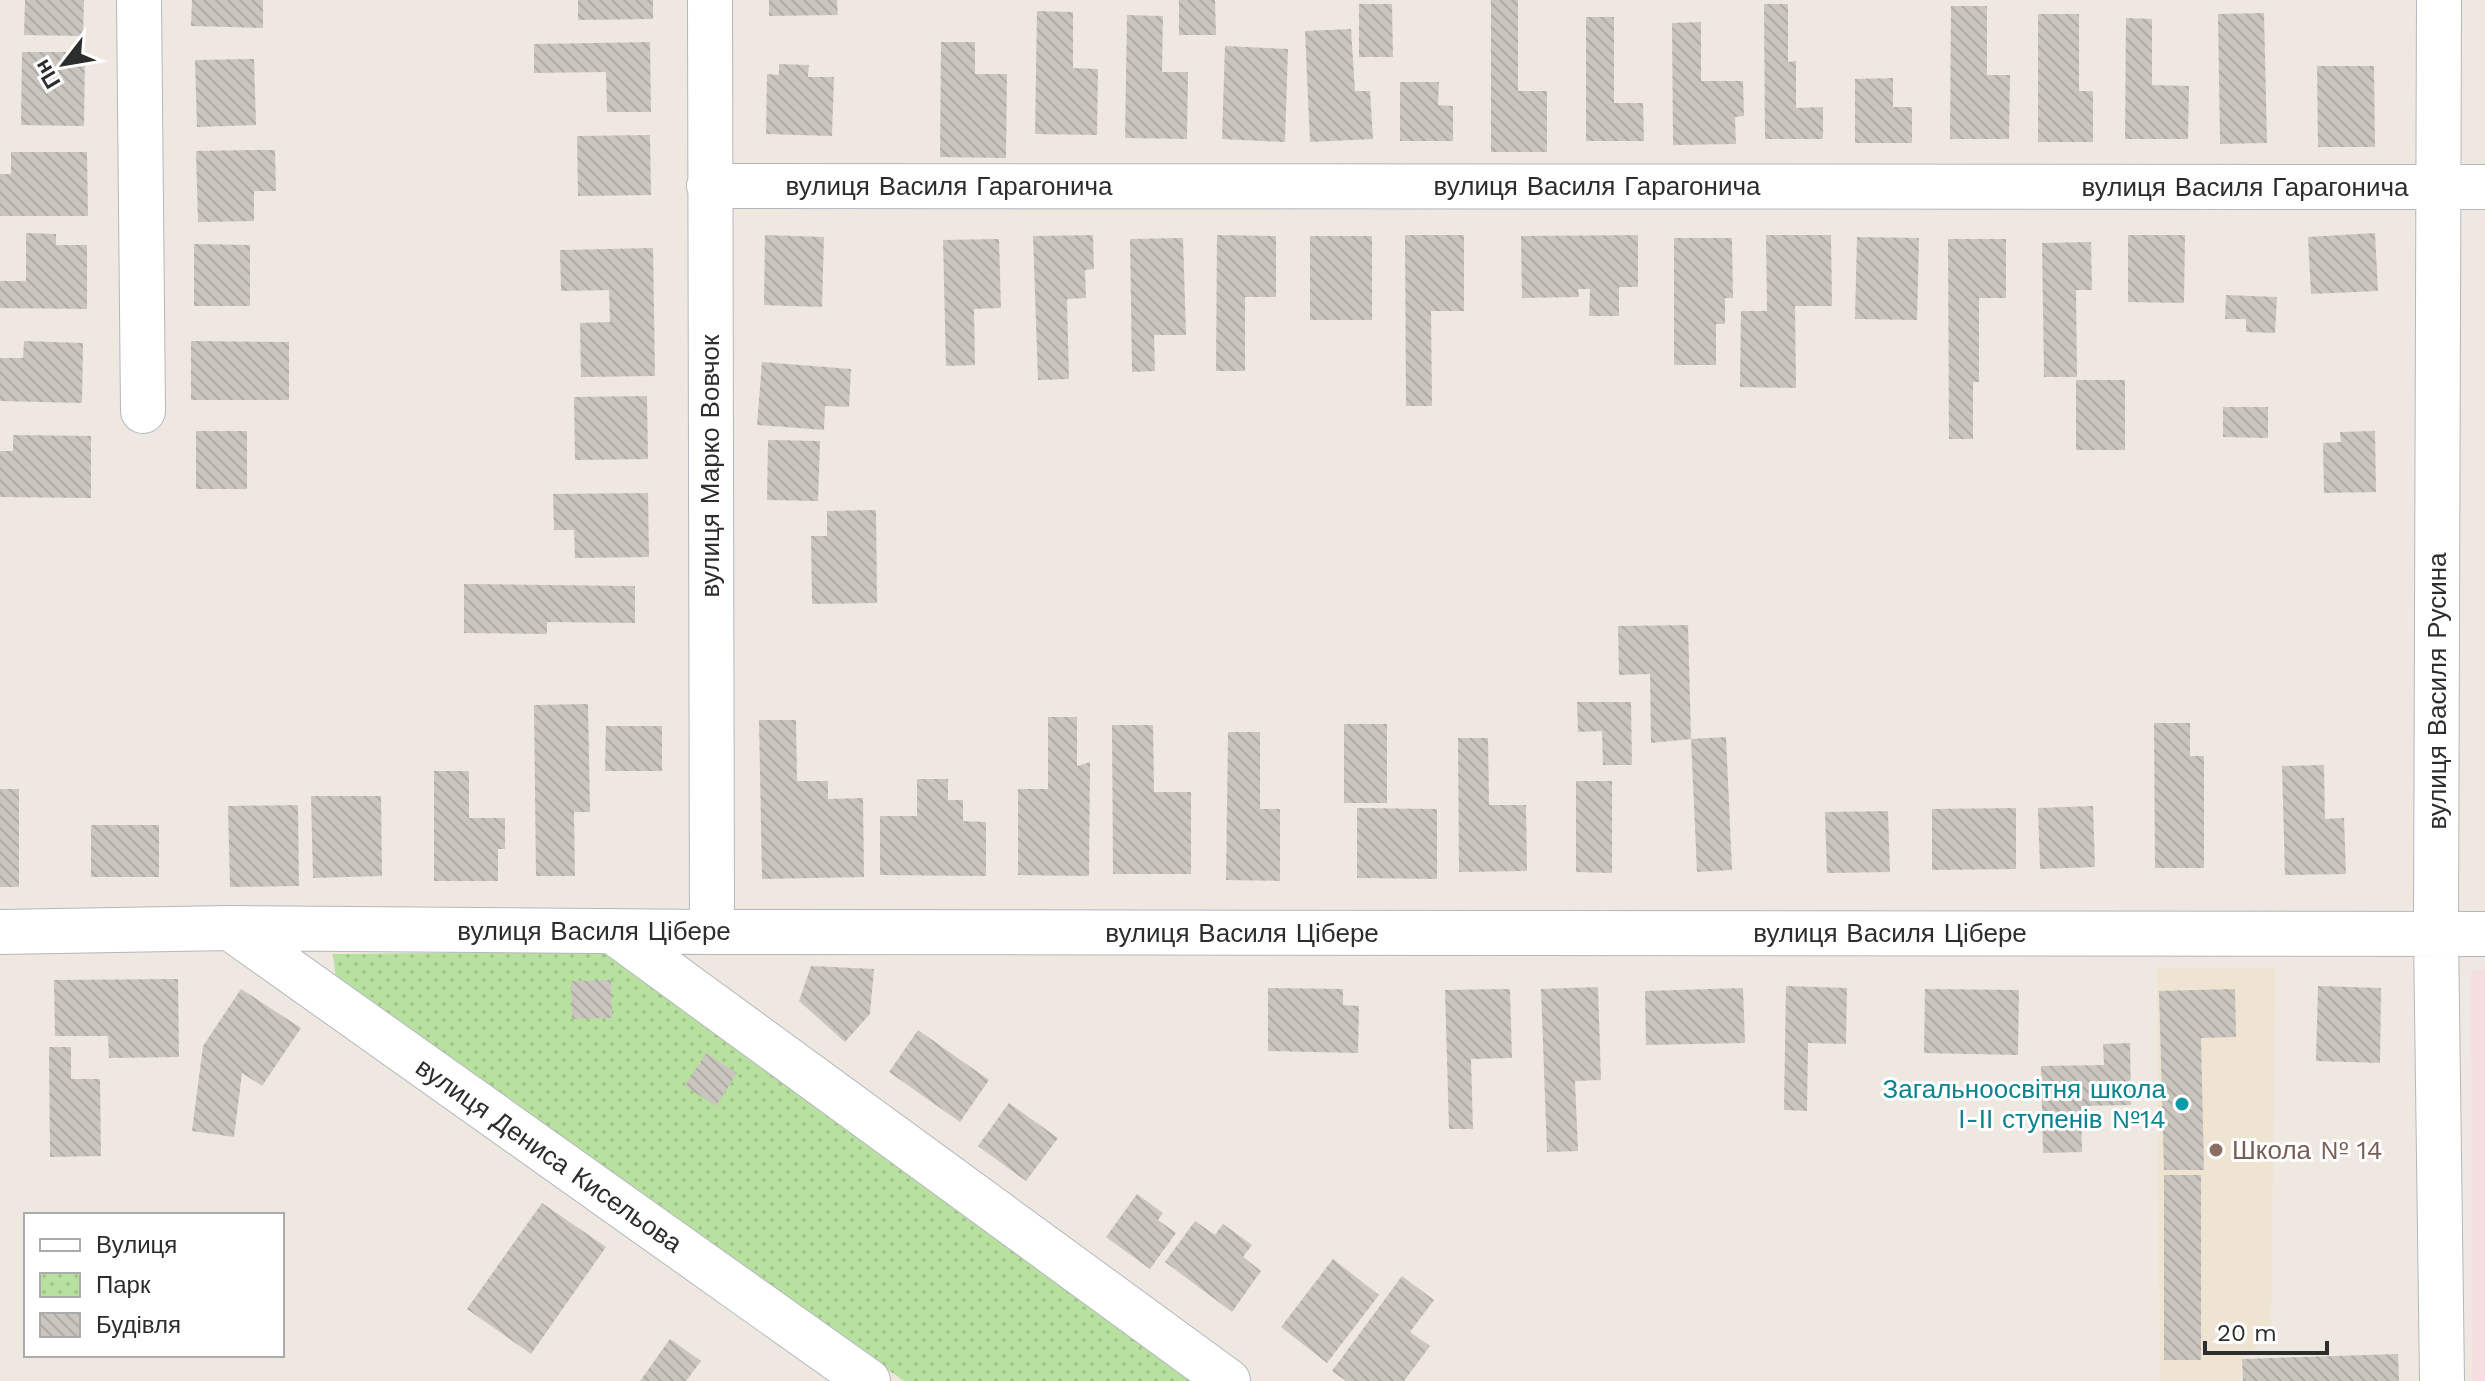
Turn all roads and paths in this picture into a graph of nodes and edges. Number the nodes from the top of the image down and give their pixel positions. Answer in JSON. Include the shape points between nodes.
{"nodes":[{"id":1,"x":139,"y":0,"type":"edge"},
{"id":2,"x":710,"y":0,"type":"edge"},
{"id":3,"x":2439,"y":0,"type":"edge"},
{"id":4,"x":709,"y":186,"type":"junction"},
{"id":5,"x":2440,"y":187,"type":"junction"},
{"id":6,"x":2485,"y":187,"type":"edge"},
{"id":7,"x":143,"y":411,"type":"dead end"},
{"id":8,"x":230,"y":928,"type":"junction"},
{"id":9,"x":612,"y":931,"type":"junction"},
{"id":10,"x":0,"y":932,"type":"edge"},
{"id":11,"x":712,"y":932,"type":"junction"},
{"id":12,"x":2436,"y":934,"type":"junction"},
{"id":13,"x":2485,"y":934,"type":"edge"},
{"id":14,"x":868,"y":1381,"type":"edge"},
{"id":15,"x":1228,"y":1381,"type":"edge"},
{"id":16,"x":2442,"y":1381,"type":"edge"}],
"edges":[{"from":1,"to":7,"type":"street"},
{"from":2,"to":4,"type":"street","name":"вулиця Марко Вовчок"},
{"from":3,"to":5,"type":"street","name":"вулиця Василя Русина"},
{"from":4,"to":5,"type":"street","name":"вулиця Василя Гарагонича"},
{"from":4,"to":11,"type":"street","name":"вулиця Марко Вовчок"},
{"from":5,"to":6,"type":"street","name":"вулиця Василя Гарагонича"},
{"from":5,"to":12,"type":"street","name":"вулиця Василя Русина"},
{"from":8,"to":9,"type":"street","name":"вулиця Василя Цібере"},
{"from":8,"to":10,"type":"street","name":"вулиця Василя Цібере"},
{"from":8,"to":14,"type":"street","name":"вулиця Дениса Кисельова"},
{"from":9,"to":11,"type":"street","name":"вулиця Василя Цібере"},
{"from":9,"to":15,"type":"street"},
{"from":11,"to":12,"type":"street","name":"вулиця Василя Цібере"},
{"from":12,"to":13,"type":"street","name":"вулиця Василя Цібере"},
{"from":12,"to":16,"type":"street","name":"вулиця Василя Русина"}]}
